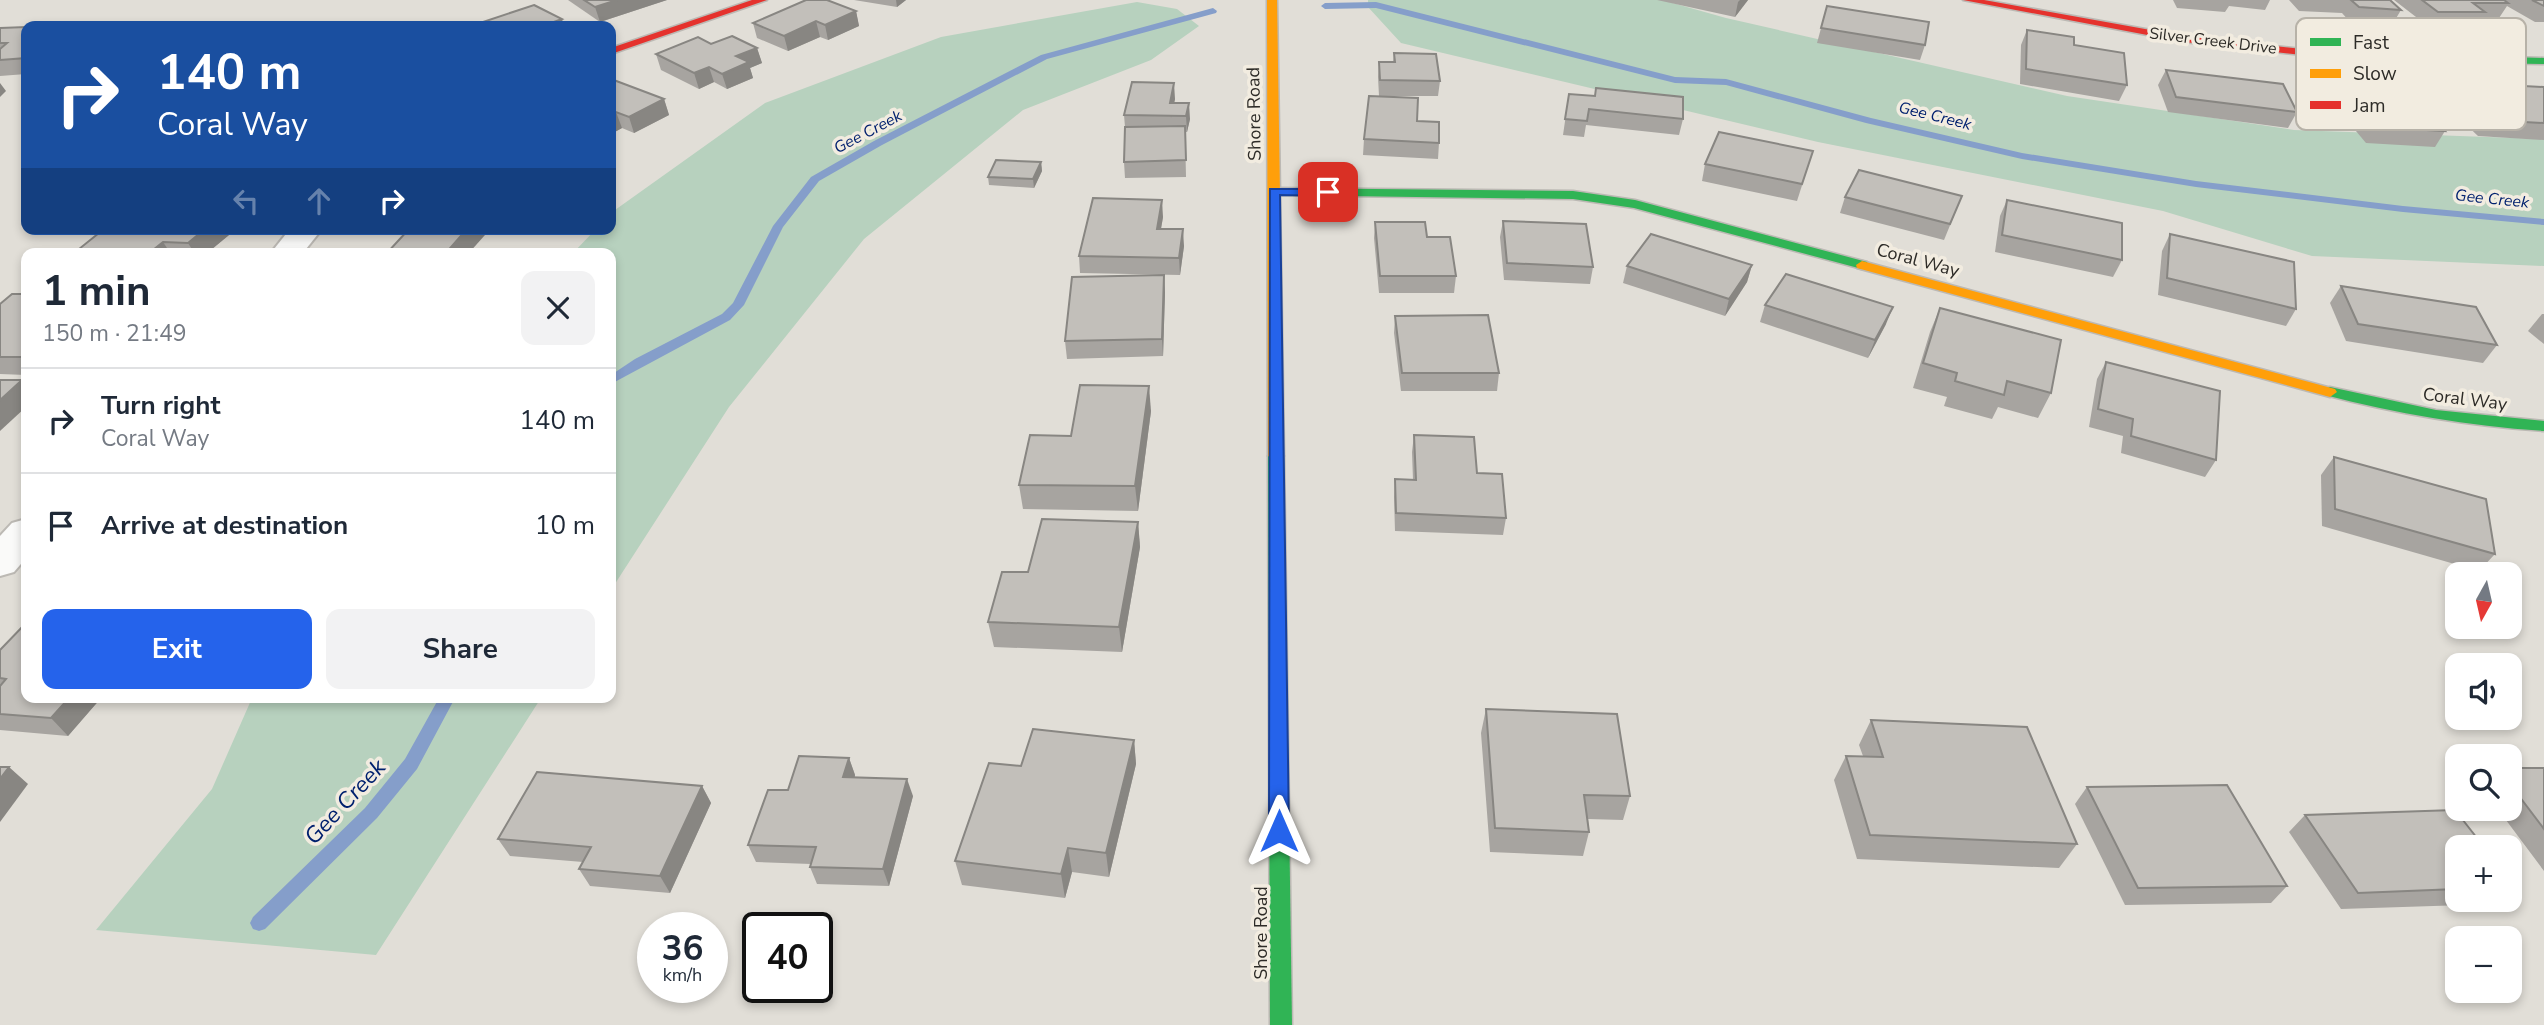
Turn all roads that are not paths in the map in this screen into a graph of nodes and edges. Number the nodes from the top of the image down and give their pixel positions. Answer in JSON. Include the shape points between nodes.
{"nodes":[{"id":1,"x":762,"y":0,"type":"edge"},
{"id":2,"x":1272,"y":0,"type":"edge"},
{"id":3,"x":1968,"y":0,"type":"edge"},
{"id":4,"x":616,"y":49,"type":"edge"},
{"id":5,"x":2296,"y":50,"type":"edge"},
{"id":6,"x":2526,"y":60,"type":"edge"},
{"id":7,"x":2544,"y":61,"type":"edge"},
{"id":8,"x":1274,"y":192,"type":"junction"},
{"id":9,"x":2544,"y":426,"type":"edge"},
{"id":10,"x":21,"y":539,"type":"edge"},
{"id":11,"x":0,"y":562,"type":"edge"},
{"id":12,"x":1281,"y":1025,"type":"edge"}],
"edges":[{"from":1,"to":4,"type":"street"},
{"from":2,"to":8,"type":"street","name":"Shore Road"},
{"from":3,"to":5,"type":"street","name":"Silver Creek Drive","via":[[2217,43]]},
{"from":6,"to":7,"type":"street","name":"Silver Creek Drive"},
{"from":8,"to":9,"type":"street","name":"Coral Way","via":[[1573,195],[1635,204],[2382,406],[2483,423]]},
{"from":8,"to":12,"type":"street","name":"Shore Road"},
{"from":10,"to":11,"type":"street"}]}
